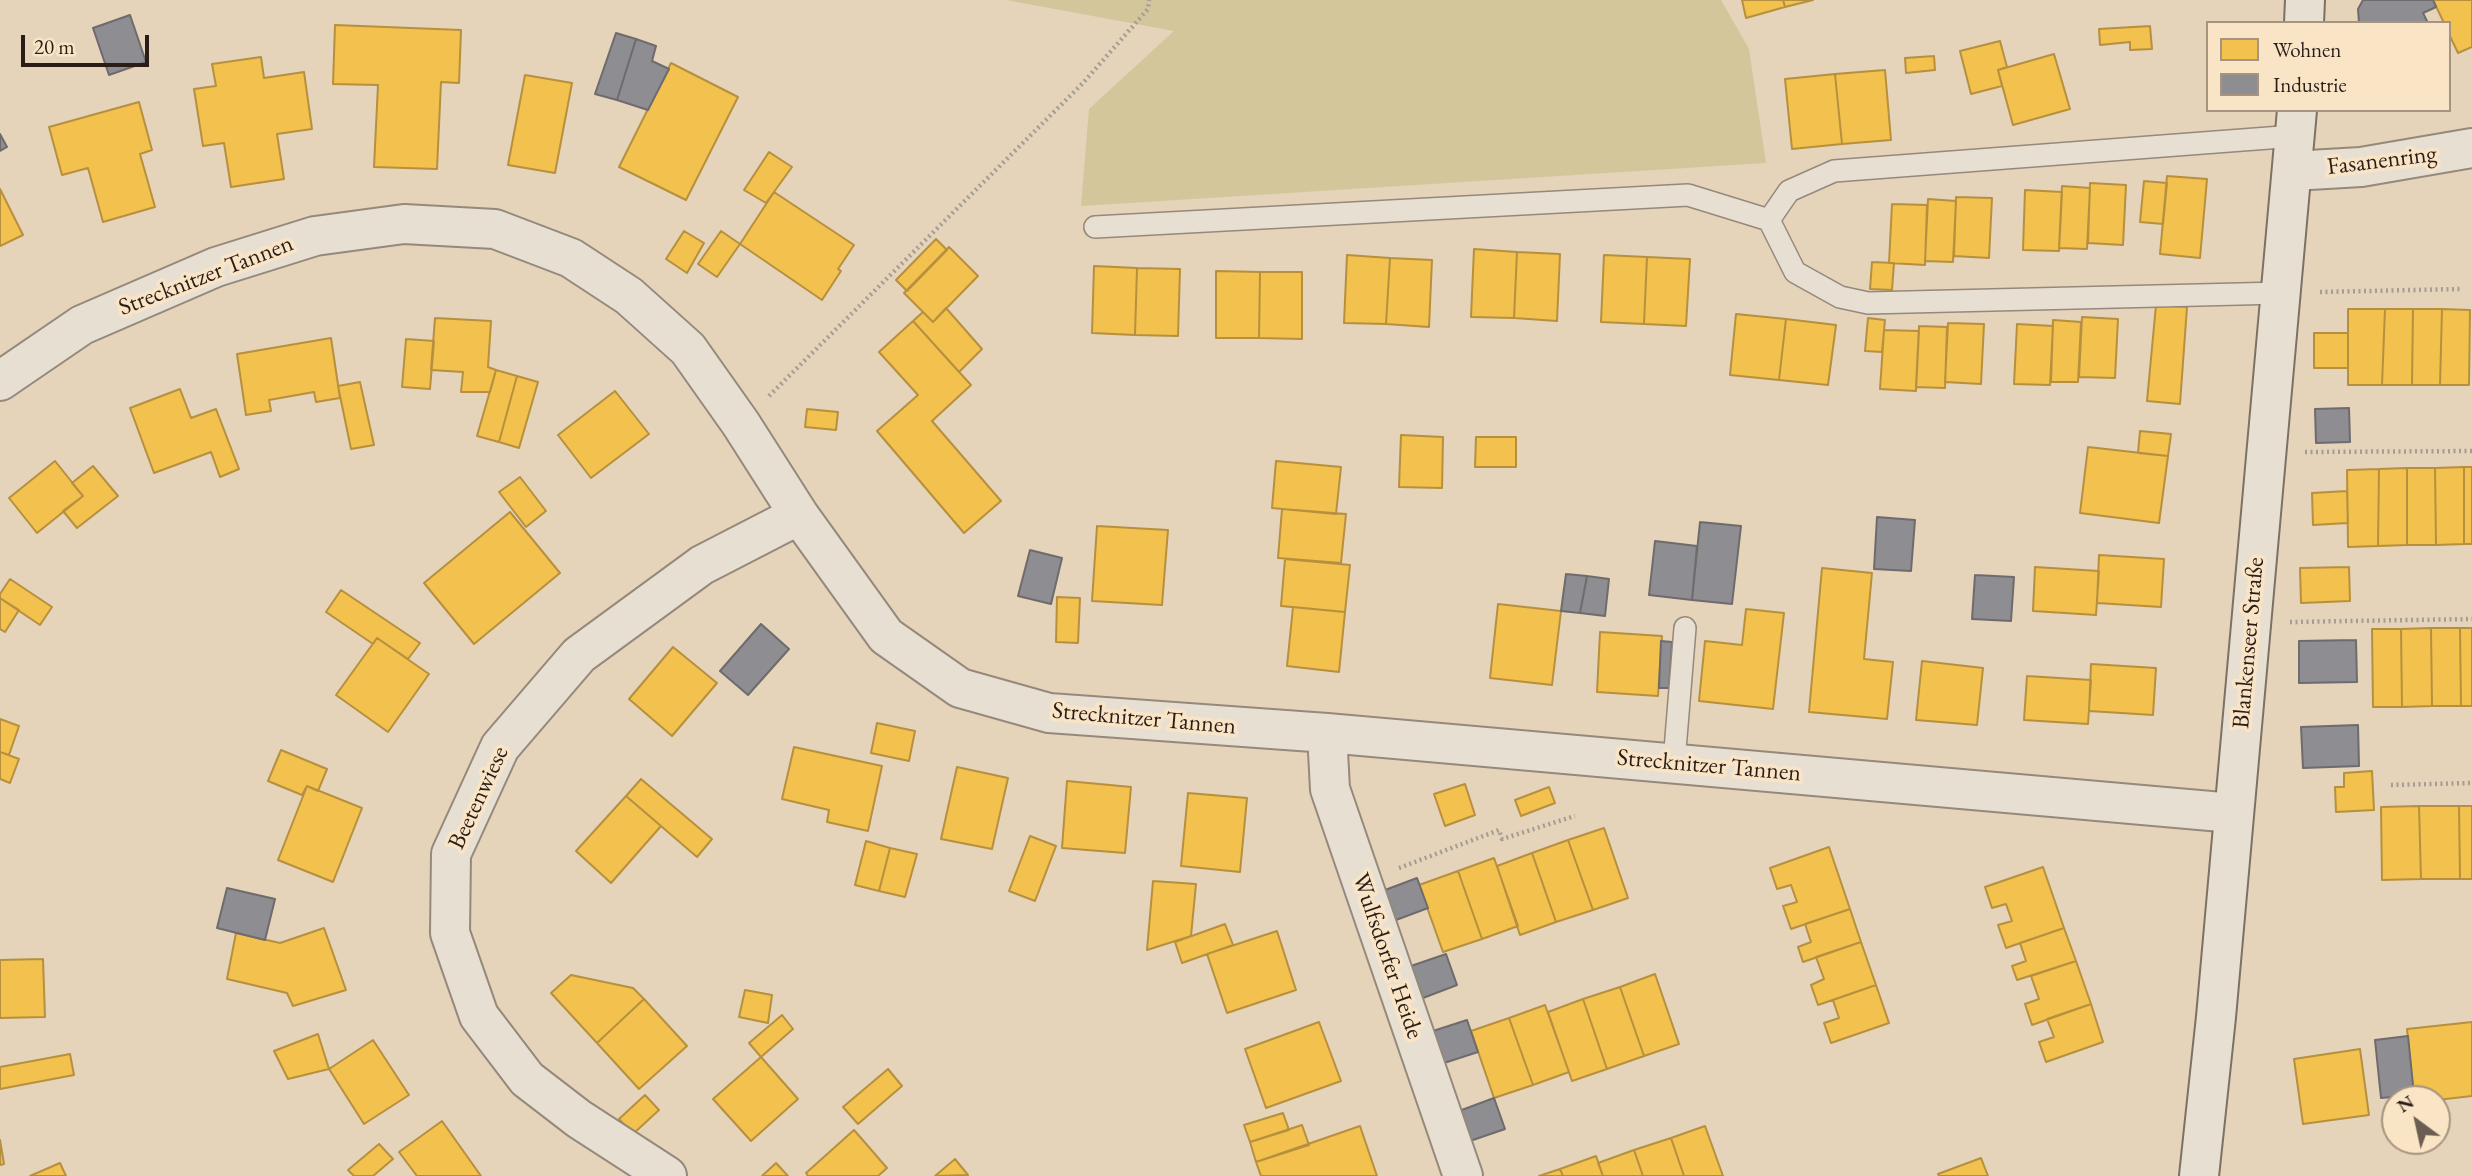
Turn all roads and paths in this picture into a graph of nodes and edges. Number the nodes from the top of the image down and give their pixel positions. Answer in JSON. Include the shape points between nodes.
{"nodes":[{"id":1,"x":1149,"y":0,"type":"edge"},
{"id":2,"x":2305,"y":0,"type":"edge"},
{"id":3,"x":2304,"y":21,"type":"edge"},
{"id":4,"x":2295,"y":139,"type":"edge"},
{"id":5,"x":2472,"y":148,"type":"edge"},
{"id":6,"x":1769,"y":220,"type":"junction"},
{"id":7,"x":1095,"y":227,"type":"dead end"},
{"id":8,"x":2460,"y":289,"type":"dead end"},
{"id":9,"x":2281,"y":292,"type":"junction"},
{"id":10,"x":0,"y":381,"type":"edge"},
{"id":11,"x":741,"y":424,"type":"junction"},
{"id":12,"x":2472,"y":451,"type":"edge"},
{"id":13,"x":2266,"y":452,"type":"junction"},
{"id":14,"x":799,"y":515,"type":"junction"},
{"id":15,"x":2472,"y":619,"type":"edge"},
{"id":16,"x":2251,"y":623,"type":"junction"},
{"id":17,"x":1685,"y":628,"type":"dead end"},
{"id":18,"x":1328,"y":733,"type":"junction"},
{"id":19,"x":1674,"y":762,"type":"junction"},
{"id":20,"x":2472,"y":783,"type":"edge"},
{"id":21,"x":2391,"y":785,"type":"dead end"},
{"id":22,"x":2233,"y":813,"type":"junction"},
{"id":23,"x":1575,"y":816,"type":"dead end"},
{"id":24,"x":1362,"y":882,"type":"junction"},
{"id":25,"x":667,"y":1176,"type":"edge"},
{"id":26,"x":1463,"y":1176,"type":"edge"},
{"id":27,"x":2199,"y":1176,"type":"edge"}],
"edges":[{"from":1,"to":11,"type":"path","via":[[1148,9],[1083,83]]},
{"from":2,"to":3,"type":"street"},
{"from":4,"to":5,"type":"street","name":"Fasanenring","via":[[2361,167]]},
{"from":4,"to":6,"type":"lane","via":[[1834,171],[1789,191]]},
{"from":4,"to":9,"type":"street","name":"Blankenseer Straße"},
{"from":6,"to":7,"type":"lane","via":[[1688,195]]},
{"from":6,"to":9,"type":"lane","via":[[1795,272],[1840,297],[1868,303]]},
{"from":8,"to":9,"type":"path"},
{"from":9,"to":13,"type":"street","name":"Blankenseer Straße"},
{"from":10,"to":11,"type":"street","name":"Strecknitzer Tannen","via":[[82,325],[216,267],[315,236],[404,224],[482,228],[571,258],[629,296],[688,349]]},
{"from":11,"to":14,"type":"street","name":"Strecknitzer Tannen"},
{"from":12,"to":13,"type":"path"},
{"from":13,"to":16,"type":"street","name":"Blankenseer Straße"},
{"from":14,"to":18,"type":"street","name":"Strecknitzer Tannen","via":[[886,636],[960,688],[1049,713]]},
{"from":14,"to":25,"type":"street","name":"Beetenwiese","via":[[702,565],[579,655],[500,747],[451,854],[450,933],[479,1016],[527,1079]]},
{"from":15,"to":16,"type":"path"},
{"from":16,"to":22,"type":"street","name":"Blankenseer Straße"},
{"from":17,"to":19,"type":"lane"},
{"from":18,"to":19,"type":"street","name":"Strecknitzer Tannen"},
{"from":18,"to":24,"type":"street","name":"Wulfsdorfer Heide","via":[[1330,789]]},
{"from":19,"to":22,"type":"street","name":"Strecknitzer Tannen"},
{"from":20,"to":21,"type":"path"},
{"from":22,"to":27,"type":"street","name":"Blankenseer Straße"},
{"from":23,"to":24,"type":"path","via":[[1502,839],[1499,830]]},
{"from":24,"to":26,"type":"street","name":"Wulfsdorfer Heide"}]}
